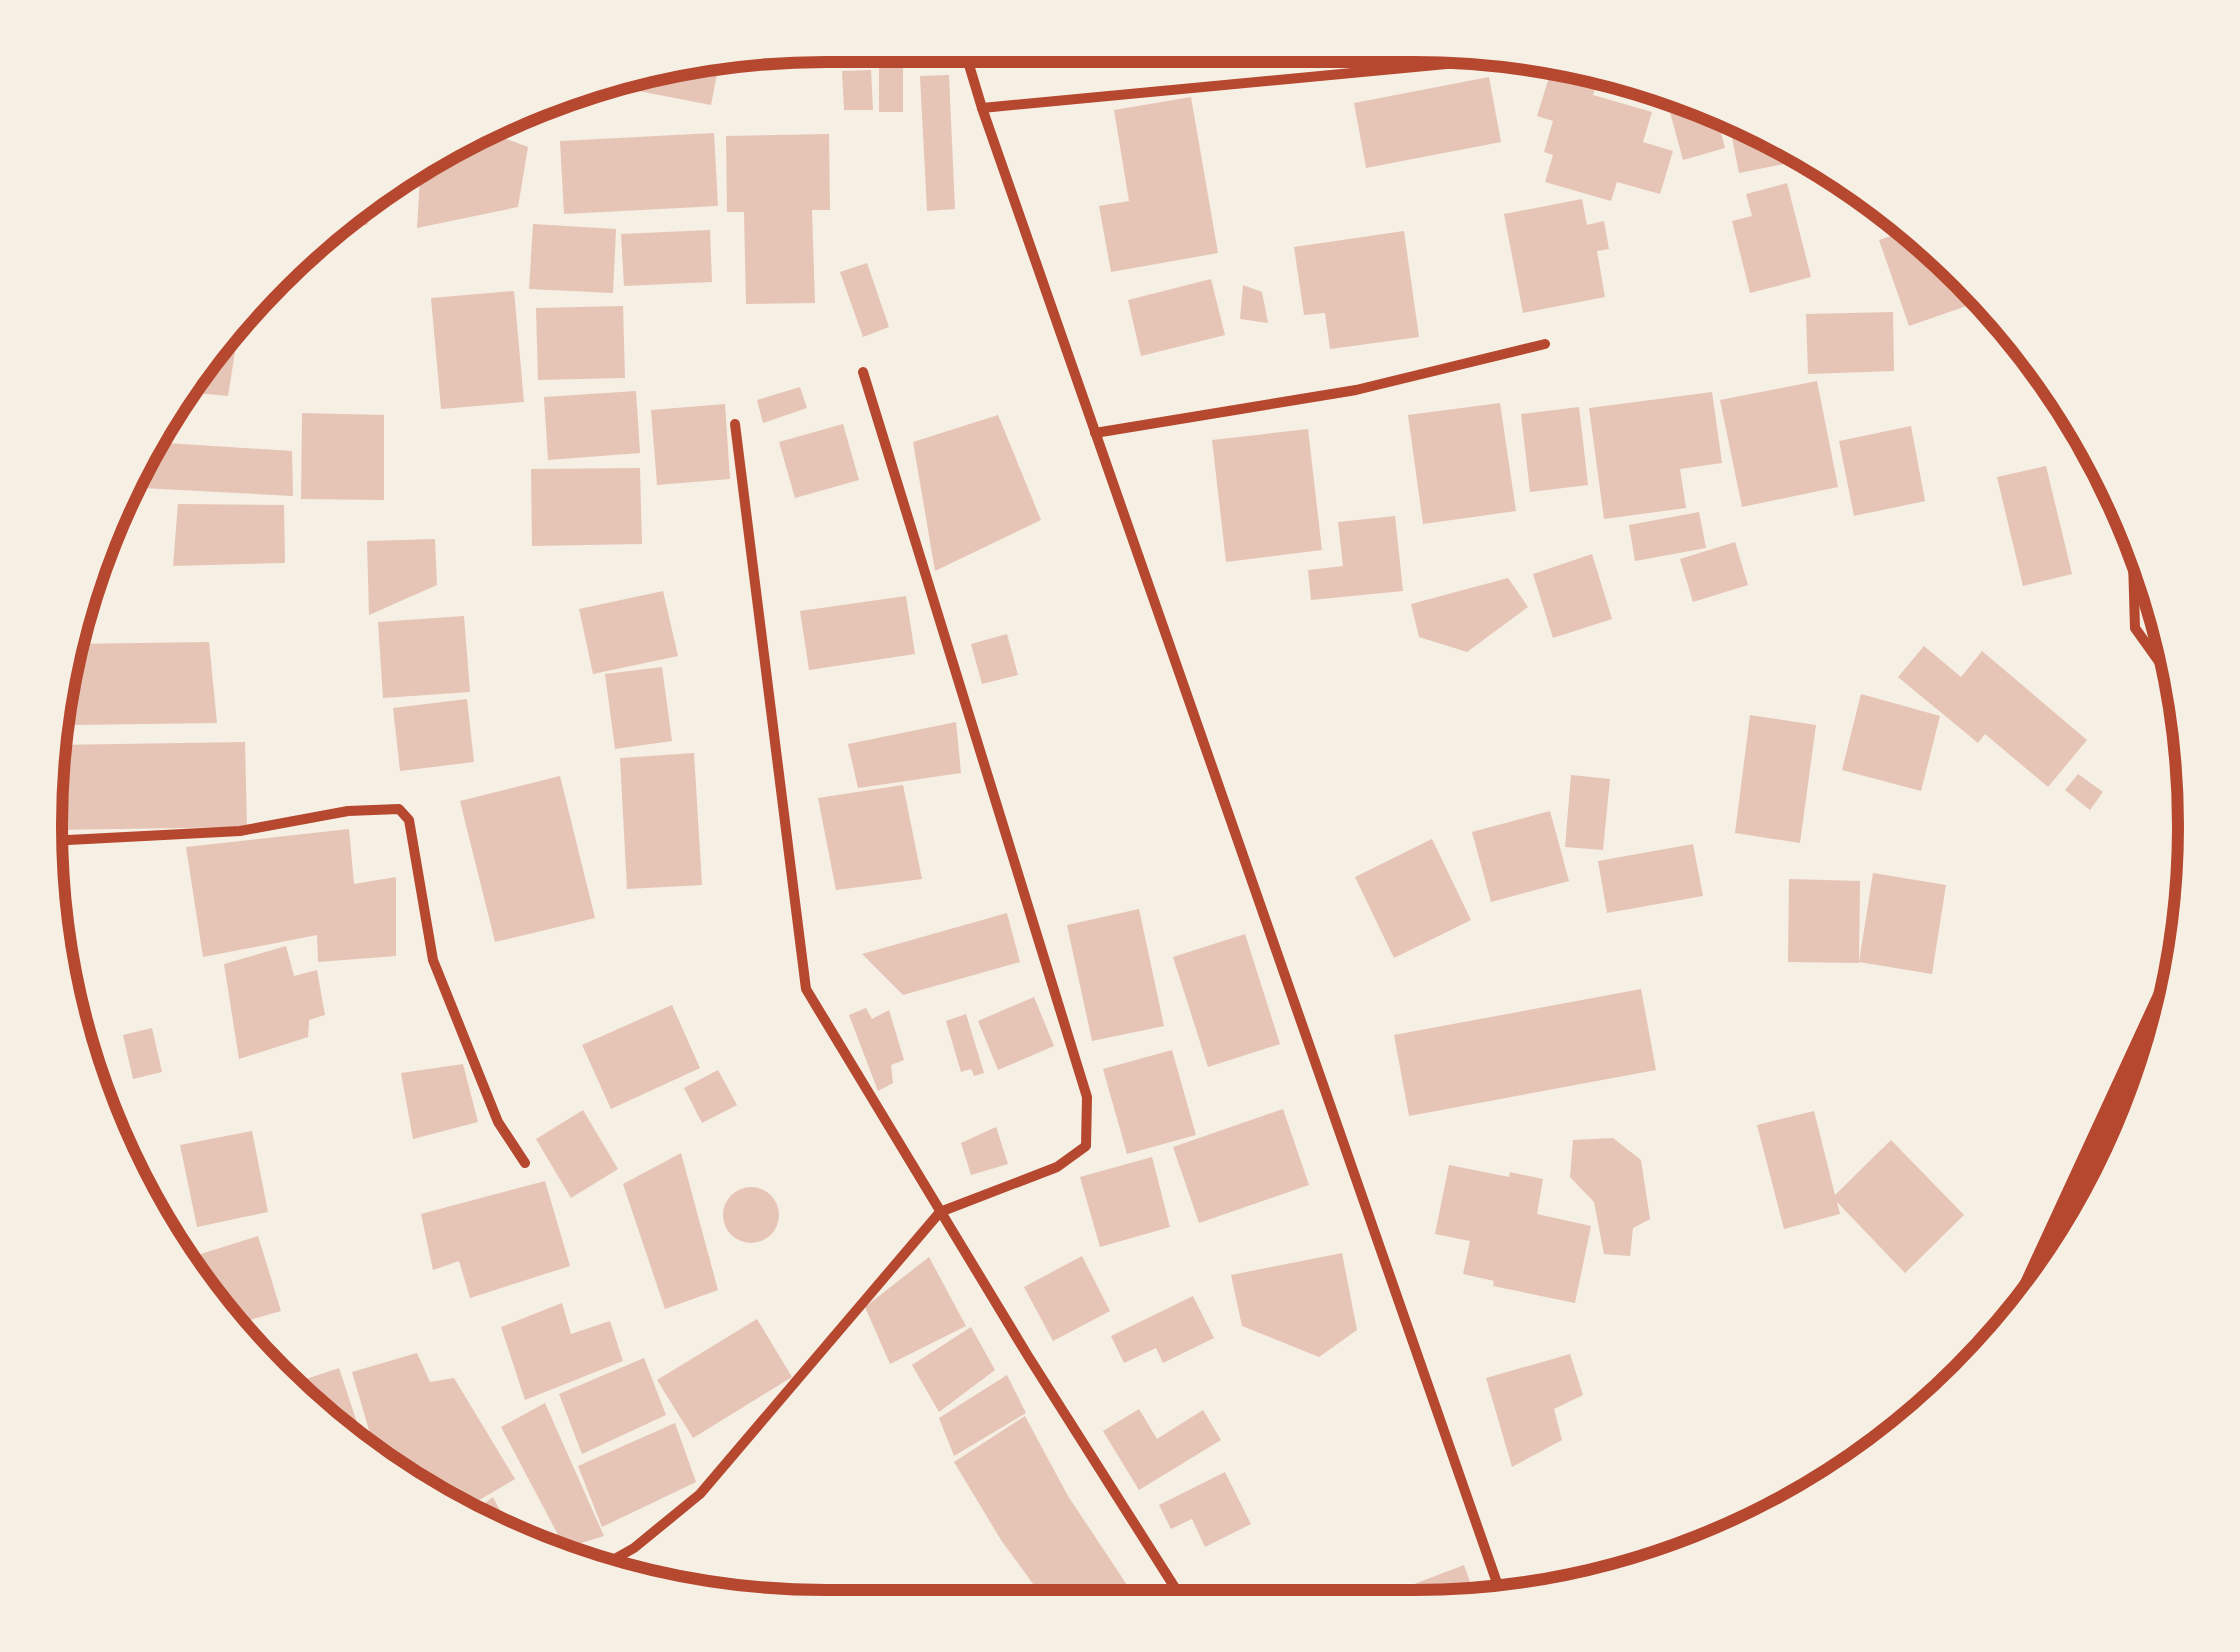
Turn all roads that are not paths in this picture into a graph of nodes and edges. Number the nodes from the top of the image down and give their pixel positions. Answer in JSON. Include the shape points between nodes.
{"nodes":[{"id":1,"x":969,"y":63,"type":"edge"},
{"id":2,"x":1450,"y":64,"type":"edge"},
{"id":3,"x":982,"y":108,"type":"junction"},
{"id":4,"x":1545,"y":344,"type":"dead end"},
{"id":5,"x":863,"y":372,"type":"dead end"},
{"id":6,"x":735,"y":424,"type":"dead end"},
{"id":7,"x":1095,"y":433,"type":"junction"},
{"id":8,"x":2133,"y":571,"type":"edge"},
{"id":9,"x":2160,"y":663,"type":"edge"},
{"id":10,"x":63,"y":841,"type":"edge"},
{"id":11,"x":2148,"y":1035,"type":"edge"},
{"id":12,"x":525,"y":1164,"type":"dead end"},
{"id":13,"x":940,"y":1212,"type":"junction"},
{"id":14,"x":2047,"y":1252,"type":"edge"},
{"id":15,"x":615,"y":1559,"type":"edge"},
{"id":16,"x":1498,"y":1585,"type":"edge"},
{"id":17,"x":1176,"y":1590,"type":"edge"}],
"edges":[{"from":1,"to":3,"type":"street"},
{"from":2,"to":3,"type":"street"},
{"from":3,"to":7,"type":"street"},
{"from":4,"to":7,"type":"street","via":[[1356,390]]},
{"from":5,"to":13,"type":"street","via":[[1088,1097],[1086,1146],[1058,1167]]},
{"from":6,"to":13,"type":"street","via":[[806,988]]},
{"from":7,"to":16,"type":"street"},
{"from":8,"to":9,"type":"street","via":[[2135,628]]},
{"from":10,"to":12,"type":"street","via":[[240,831],[348,811],[399,809],[410,820],[433,960],[498,1122]]},
{"from":11,"to":14,"type":"main road"},
{"from":13,"to":15,"type":"street","via":[[700,1494]]},
{"from":13,"to":17,"type":"street"}]}
